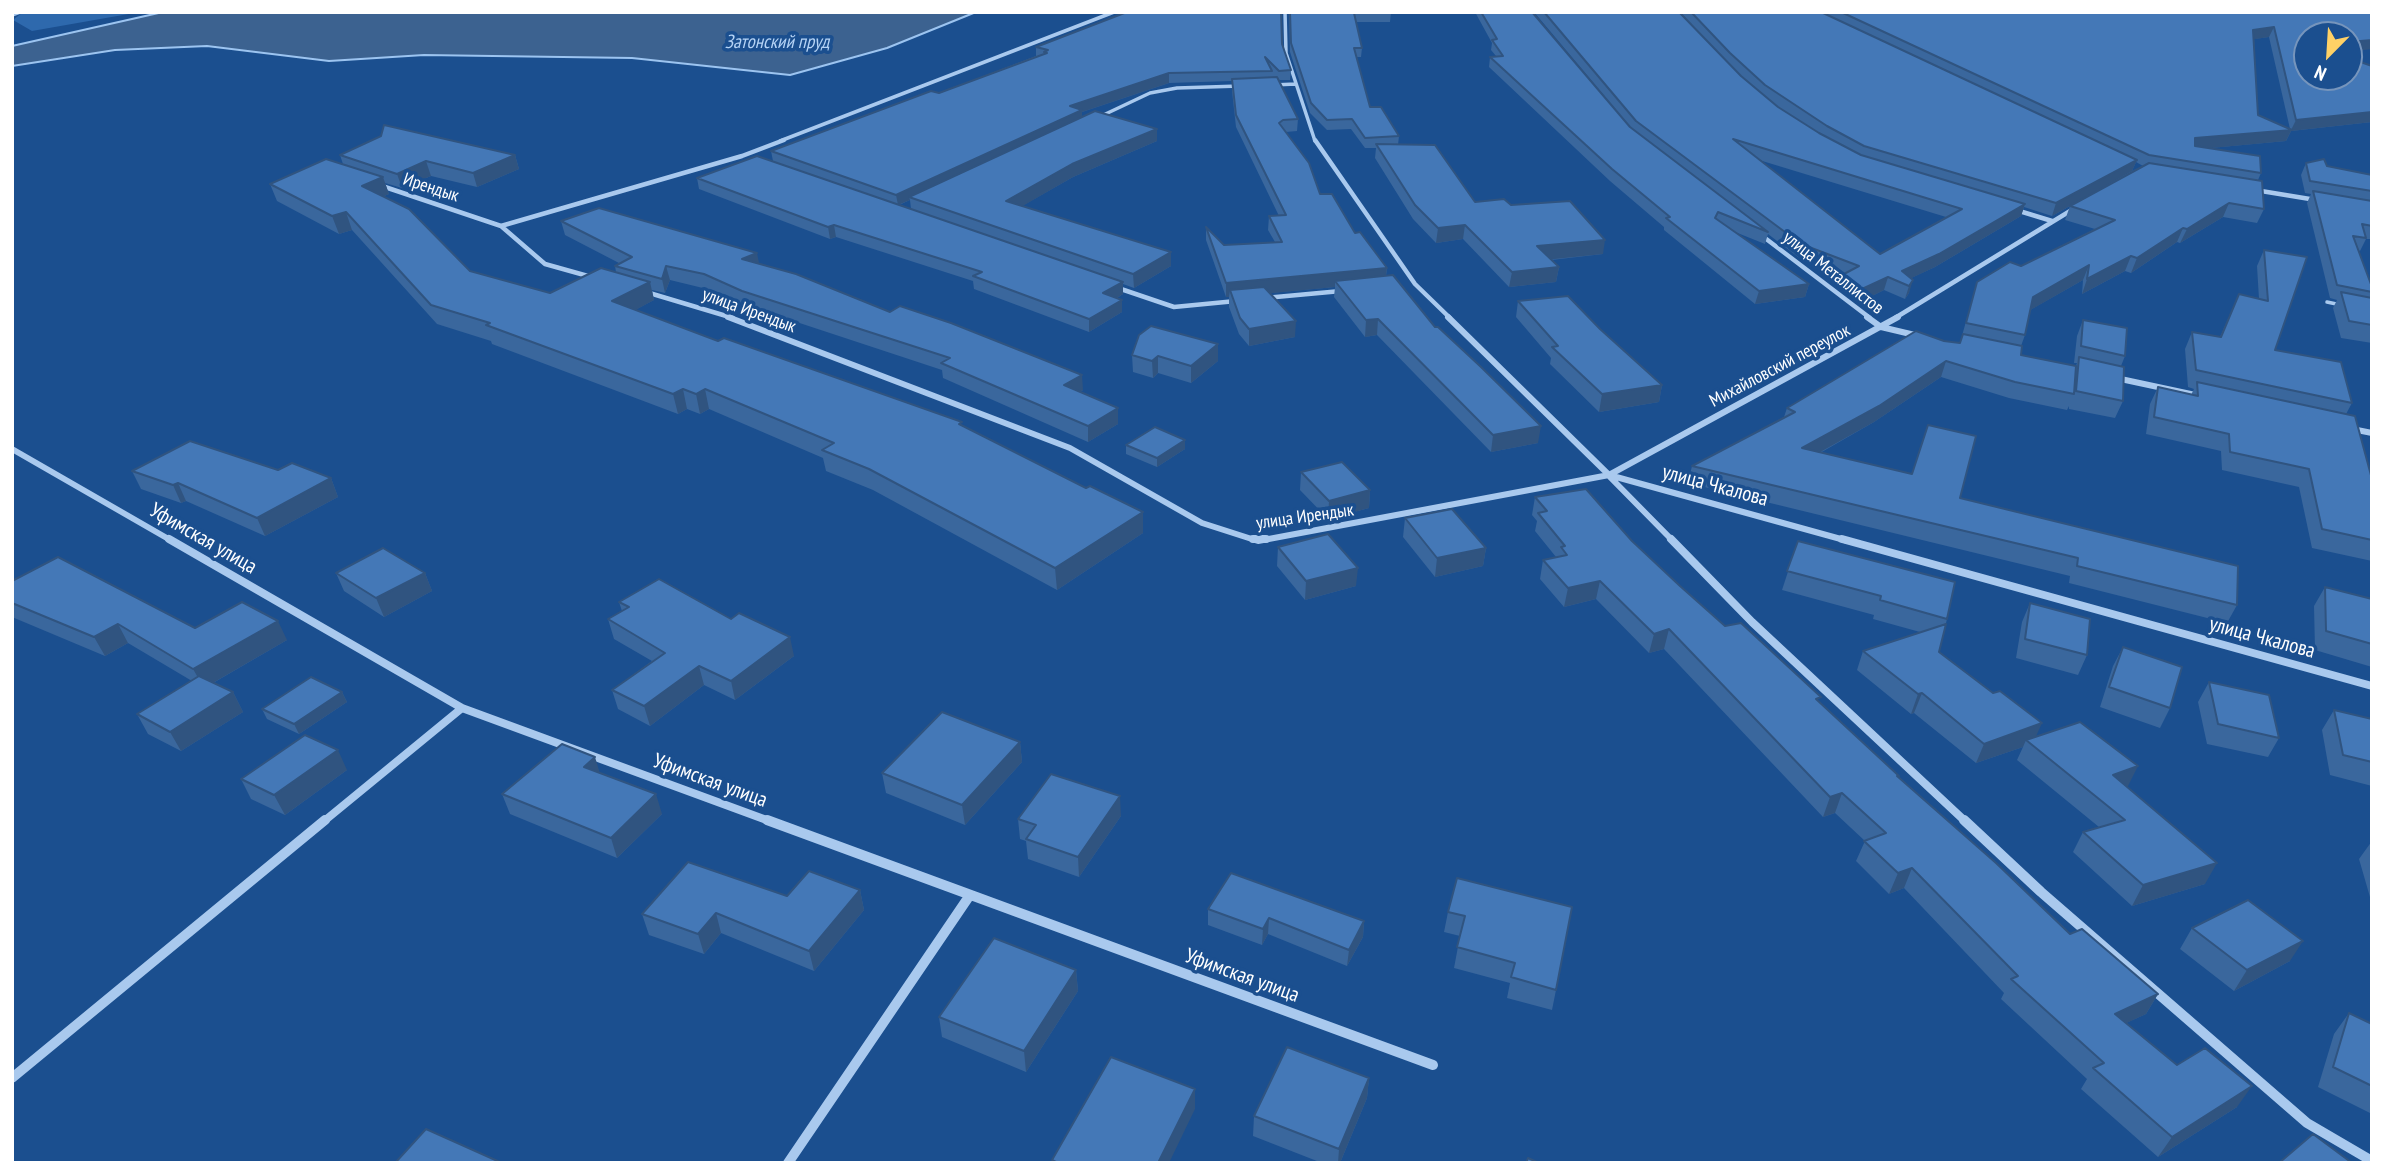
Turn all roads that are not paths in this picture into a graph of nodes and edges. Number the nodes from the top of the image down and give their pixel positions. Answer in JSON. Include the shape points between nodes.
{"nodes":[{"id":1,"x":20,"y":12,"type":"edge"},
{"id":2,"x":1114,"y":12,"type":"edge"},
{"id":3,"x":1285,"y":12,"type":"edge"},
{"id":4,"x":12,"y":15,"type":"edge"},
{"id":5,"x":1296,"y":84,"type":"junction"},
{"id":6,"x":1269,"y":85,"type":"edge"},
{"id":7,"x":1243,"y":86,"type":"edge"},
{"id":8,"x":1087,"y":123,"type":"edge"},
{"id":9,"x":742,"y":156,"type":"junction"},
{"id":10,"x":755,"y":160,"type":"edge"},
{"id":11,"x":377,"y":185,"type":"edge"},
{"id":12,"x":2250,"y":189,"type":"edge"},
{"id":13,"x":2318,"y":200,"type":"edge"},
{"id":14,"x":2086,"y":202,"type":"edge"},
{"id":15,"x":2014,"y":209,"type":"edge"},
{"id":16,"x":2052,"y":220,"type":"junction"},
{"id":17,"x":501,"y":226,"type":"junction"},
{"id":18,"x":1750,"y":227,"type":"edge"},
{"id":19,"x":609,"y":282,"type":"edge"},
{"id":20,"x":1108,"y":284,"type":"edge"},
{"id":21,"x":1415,"y":284,"type":"junction"},
{"id":22,"x":1401,"y":285,"type":"edge"},
{"id":23,"x":634,"y":289,"type":"edge"},
{"id":24,"x":1348,"y":290,"type":"edge"},
{"id":25,"x":1254,"y":299,"type":"edge"},
{"id":26,"x":1241,"y":301,"type":"edge"},
{"id":27,"x":2327,"y":302,"type":"dead end"},
{"id":28,"x":2349,"y":306,"type":"edge"},
{"id":29,"x":1881,"y":327,"type":"junction"},
{"id":30,"x":1922,"y":336,"type":"edge"},
{"id":31,"x":2113,"y":377,"type":"edge"},
{"id":32,"x":2208,"y":398,"type":"edge"},
{"id":33,"x":2344,"y":427,"type":"edge"},
{"id":34,"x":2372,"y":433,"type":"edge"},
{"id":35,"x":12,"y":449,"type":"edge"},
{"id":36,"x":1609,"y":475,"type":"junction"},
{"id":37,"x":2372,"y":686,"type":"edge"},
{"id":38,"x":462,"y":708,"type":"junction"},
{"id":39,"x":970,"y":895,"type":"junction"},
{"id":40,"x":1433,"y":1065,"type":"dead end"},
{"id":41,"x":12,"y":1078,"type":"edge"},
{"id":42,"x":2372,"y":1160,"type":"edge"},
{"id":43,"x":788,"y":1163,"type":"edge"}],
"edges":[{"from":1,"to":4,"type":"street"},
{"from":2,"to":9,"type":"street"},
{"from":3,"to":5,"type":"street","name":"улица Чкалова","via":[[1286,53]]},
{"from":5,"to":6,"type":"street"},
{"from":5,"to":21,"type":"street","name":"улица Чкалова","via":[[1315,141]]},
{"from":7,"to":8,"type":"street","via":[[1150,93]]},
{"from":9,"to":10,"type":"street"},
{"from":9,"to":17,"type":"street"},
{"from":11,"to":17,"type":"street","name":"Ирендык"},
{"from":12,"to":13,"type":"street"},
{"from":14,"to":16,"type":"street","name":"Михайловский переулок"},
{"from":15,"to":16,"type":"street"},
{"from":16,"to":29,"type":"street","name":"Михайловский переулок"},
{"from":17,"to":19,"type":"street","via":[[545,264]]},
{"from":18,"to":29,"type":"street","name":"улица Металлистов"},
{"from":20,"to":26,"type":"street","via":[[1174,307]]},
{"from":21,"to":22,"type":"street"},
{"from":21,"to":36,"type":"street","name":"улица Чкалова"},
{"from":23,"to":36,"type":"street","name":"улица Ирендык","via":[[711,310],[1070,448],[1202,523],[1258,541]]},
{"from":24,"to":25,"type":"street"},
{"from":27,"to":28,"type":"lane"},
{"from":29,"to":30,"type":"street","name":"улица Металлистов"},
{"from":29,"to":36,"type":"street","name":"Михайловский переулок"},
{"from":31,"to":32,"type":"street"},
{"from":33,"to":34,"type":"street"},
{"from":35,"to":38,"type":"street","name":"Уфимская улица"},
{"from":36,"to":37,"type":"street","name":"улица Чкалова"},
{"from":36,"to":42,"type":"street","via":[[1752,622],[2041,892],[2307,1123]]},
{"from":38,"to":39,"type":"street","name":"Уфимская улица"},
{"from":38,"to":41,"type":"street"},
{"from":39,"to":40,"type":"street","name":"Уфимская улица"},
{"from":39,"to":43,"type":"street"}]}
